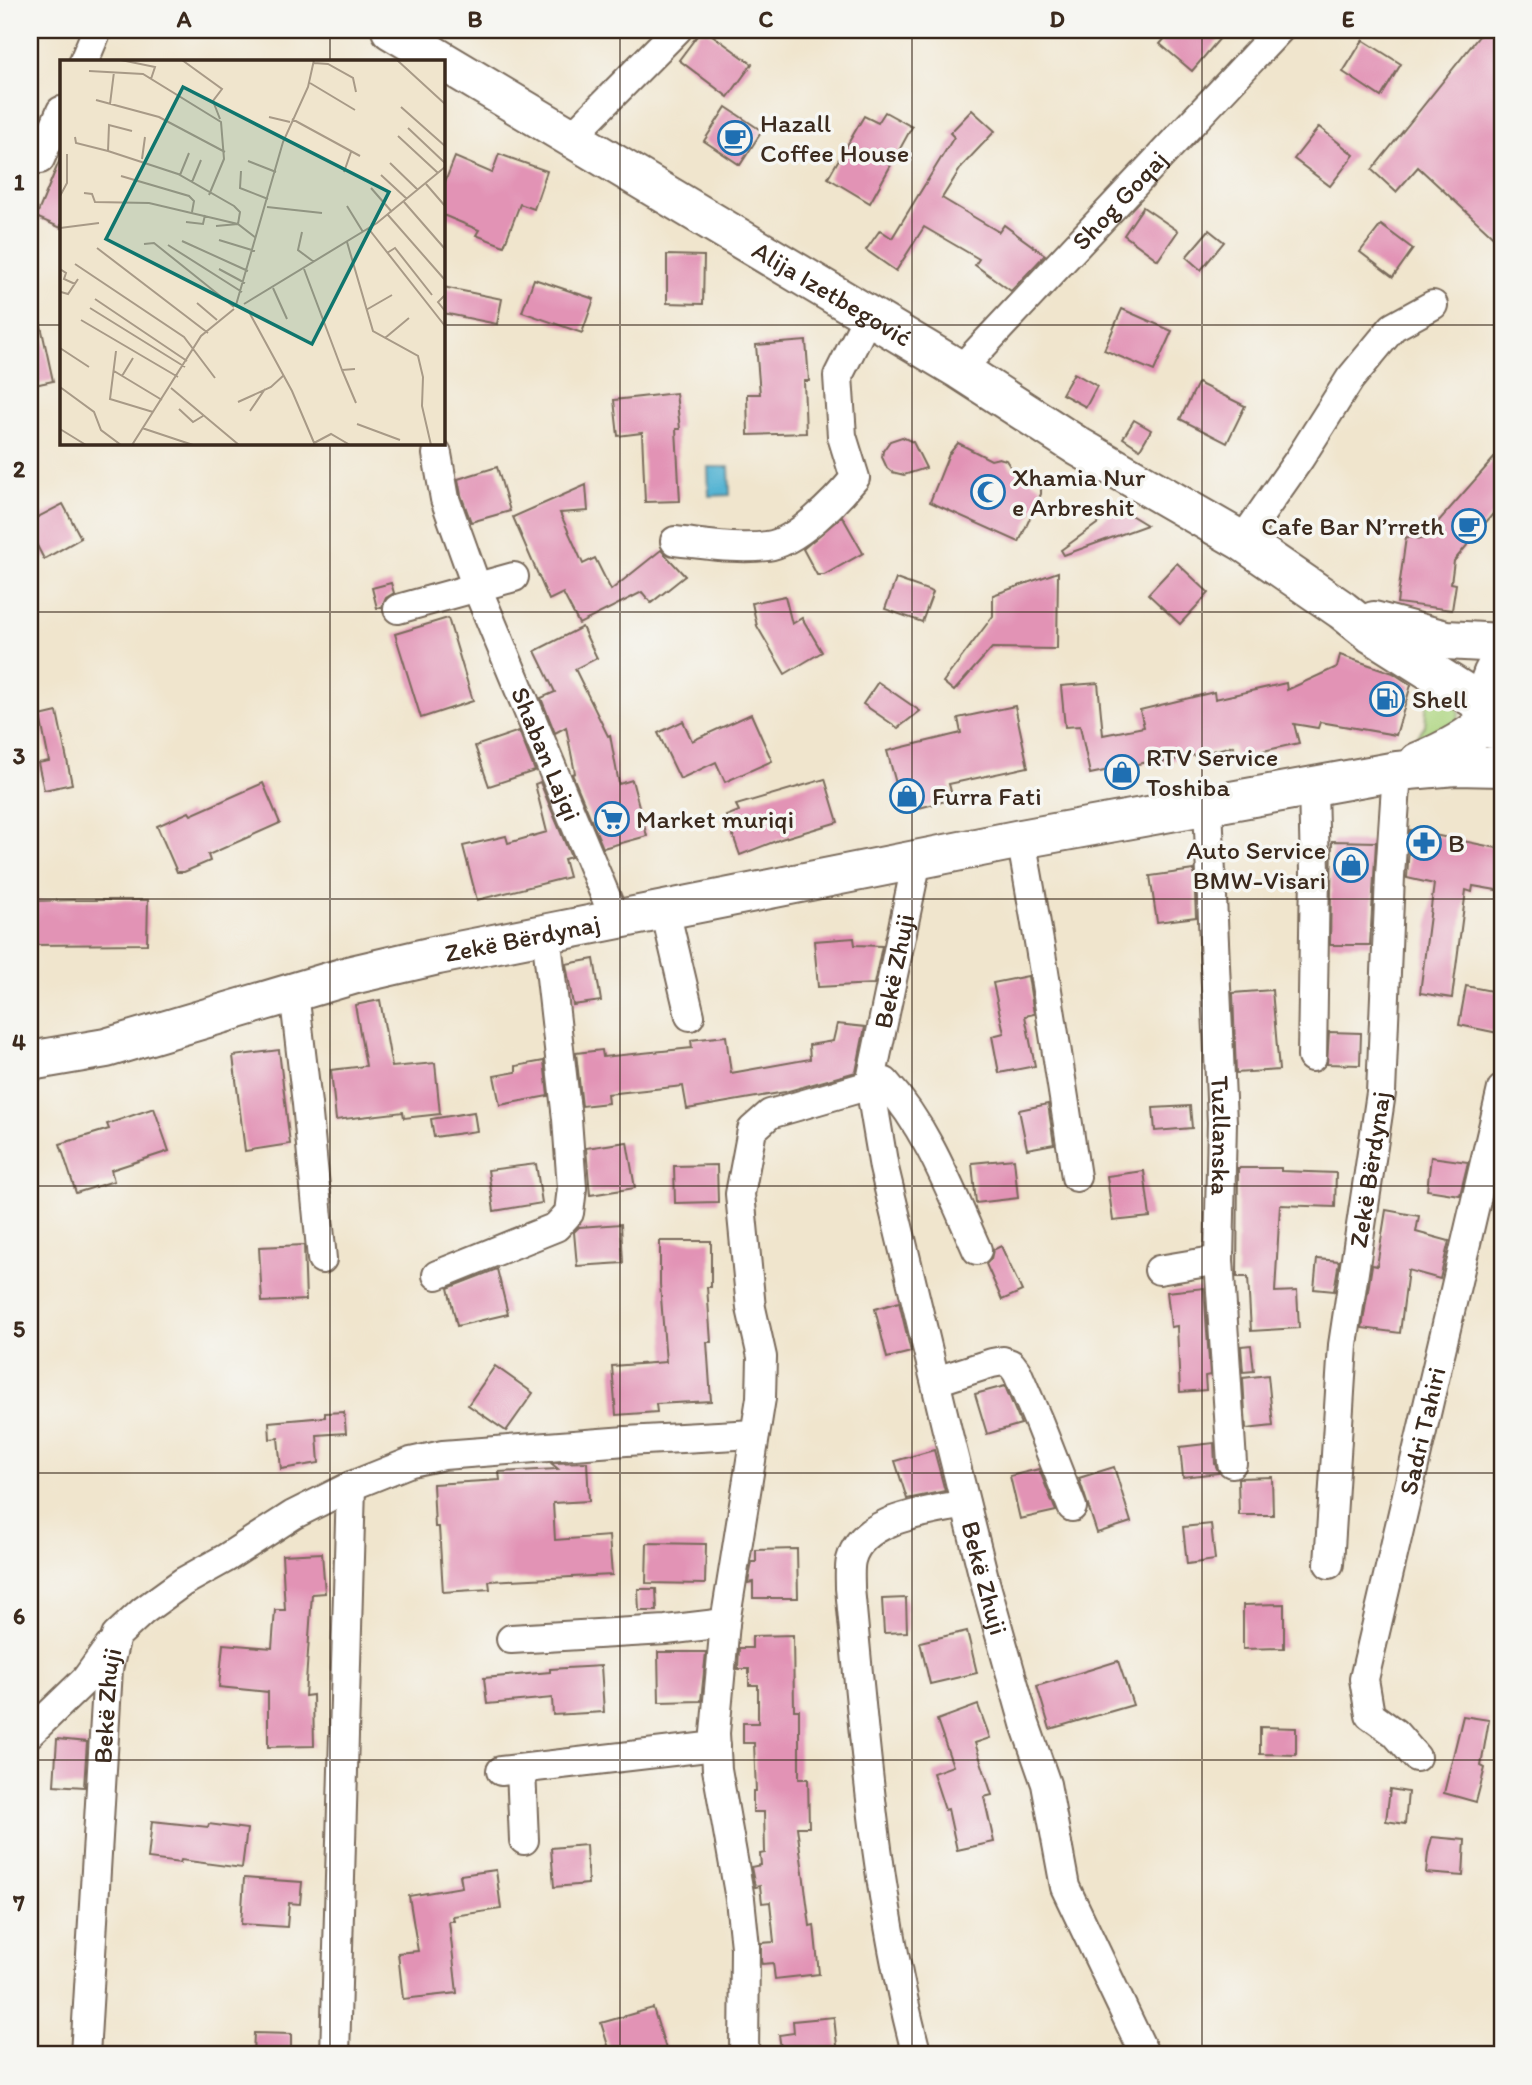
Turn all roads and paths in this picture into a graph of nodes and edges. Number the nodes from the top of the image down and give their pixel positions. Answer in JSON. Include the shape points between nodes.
{"nodes":[{"id":1,"x":97,"y":30,"type":"edge"},
{"id":2,"x":391,"y":30,"type":"edge"},
{"id":3,"x":677,"y":30,"type":"edge"},
{"id":4,"x":1279,"y":30,"type":"edge"},
{"id":5,"x":420,"y":55,"type":"edge"},
{"id":6,"x":84,"y":60,"type":"edge"},
{"id":7,"x":444,"y":68,"type":"edge"},
{"id":8,"x":60,"y":113,"type":"edge"},
{"id":9,"x":570,"y":138,"type":"junction"},
{"id":10,"x":40,"y":159,"type":"dead end"},
{"id":11,"x":1433,"y":304,"type":"dead end"},
{"id":12,"x":868,"y":316,"type":"junction"},
{"id":13,"x":960,"y":370,"type":"junction"},
{"id":14,"x":437,"y":454,"type":"dead end"},
{"id":15,"x":675,"y":541,"type":"dead end"},
{"id":16,"x":1241,"y":541,"type":"junction"},
{"id":17,"x":514,"y":577,"type":"dead end"},
{"id":18,"x":477,"y":588,"type":"junction"},
{"id":19,"x":398,"y":609,"type":"dead end"},
{"id":20,"x":1342,"y":610,"type":"junction"},
{"id":21,"x":1502,"y":643,"type":"edge"},
{"id":22,"x":1502,"y":659,"type":"edge"},
{"id":23,"x":1492,"y":724,"type":"edge"},
{"id":24,"x":1502,"y":767,"type":"edge"},
{"id":25,"x":1397,"y":771,"type":"junction"},
{"id":26,"x":1313,"y":786,"type":"junction"},
{"id":27,"x":1208,"y":807,"type":"junction"},
{"id":28,"x":1021,"y":839,"type":"junction"},
{"id":29,"x":917,"y":860,"type":"junction"},
{"id":30,"x":665,"y":910,"type":"junction"},
{"id":31,"x":615,"y":919,"type":"junction"},
{"id":32,"x":546,"y":933,"type":"junction"},
{"id":33,"x":293,"y":992,"type":"junction"},
{"id":34,"x":691,"y":1016,"type":"dead end"},
{"id":35,"x":1312,"y":1057,"type":"dead end"},
{"id":36,"x":30,"y":1061,"type":"edge"},
{"id":37,"x":870,"y":1085,"type":"junction"},
{"id":38,"x":1502,"y":1089,"type":"edge"},
{"id":39,"x":1076,"y":1177,"type":"dead end"},
{"id":40,"x":977,"y":1250,"type":"dead end"},
{"id":41,"x":322,"y":1259,"type":"dead end"},
{"id":42,"x":1219,"y":1260,"type":"junction"},
{"id":43,"x":1159,"y":1270,"type":"dead end"},
{"id":44,"x":437,"y":1275,"type":"dead end"},
{"id":45,"x":936,"y":1381,"type":"junction"},
{"id":46,"x":755,"y":1434,"type":"junction"},
{"id":47,"x":1232,"y":1463,"type":"dead end"},
{"id":48,"x":351,"y":1486,"type":"junction"},
{"id":49,"x":965,"y":1504,"type":"junction"},
{"id":50,"x":1072,"y":1507,"type":"dead end"},
{"id":51,"x":1329,"y":1564,"type":"dead end"},
{"id":52,"x":725,"y":1623,"type":"junction"},
{"id":53,"x":116,"y":1636,"type":"junction"},
{"id":54,"x":511,"y":1639,"type":"dead end"},
{"id":55,"x":30,"y":1733,"type":"edge"},
{"id":56,"x":716,"y":1746,"type":"junction"},
{"id":57,"x":1416,"y":1757,"type":"dead end"},
{"id":58,"x":524,"y":1840,"type":"dead end"},
{"id":59,"x":85,"y":2055,"type":"edge"},
{"id":60,"x":335,"y":2055,"type":"edge"},
{"id":61,"x":744,"y":2055,"type":"edge"},
{"id":62,"x":917,"y":2055,"type":"edge"},
{"id":63,"x":1145,"y":2055,"type":"edge"}],
"edges":[{"from":1,"to":6,"type":"street"},
{"from":2,"to":5,"type":"main road","name":"Alija Izetbegović"},
{"from":3,"to":9,"type":"street"},
{"from":4,"to":13,"type":"street","name":"Shog Goqaj"},
{"from":7,"to":9,"type":"main road","name":"Alija Izetbegović"},
{"from":8,"to":10,"type":"street"},
{"from":9,"to":12,"type":"main road","name":"Alija Izetbegović"},
{"from":11,"to":16,"type":"street","via":[[1393,327],[1350,379]]},
{"from":12,"to":13,"type":"main road","name":"Alija Izetbegović"},
{"from":12,"to":15,"type":"street","via":[[838,376],[842,436],[855,478],[839,498],[804,528],[769,546]]},
{"from":13,"to":16,"type":"main road","name":"Alija Izetbegović","via":[[1079,447]]},
{"from":14,"to":18,"type":"street","name":"Shaban Lajqi","via":[[445,499]]},
{"from":16,"to":20,"type":"main road","name":"Alija Izetbegović"},
{"from":17,"to":18,"type":"street"},
{"from":18,"to":19,"type":"street"},
{"from":18,"to":31,"type":"street","name":"Shaban Lajqi"},
{"from":20,"to":21,"type":"main road","name":"Alija Izetbegović","via":[[1446,640]]},
{"from":20,"to":23,"type":"main road","name":"Alija Izetbegović"},
{"from":22,"to":23,"type":"main road","via":[[1489,682]]},
{"from":23,"to":25,"type":"main road","name":"Zekë Bërdynaj"},
{"from":24,"to":25,"type":"main road","name":"Zekë Bërdynaj"},
{"from":25,"to":26,"type":"main road","name":"Zekë Bërdynaj"},
{"from":25,"to":51,"type":"street","name":"Zekë Bërdynaj","via":[[1381,1093],[1343,1345]]},
{"from":26,"to":27,"type":"main road","name":"Zekë Bërdynaj"},
{"from":26,"to":35,"type":"street"},
{"from":27,"to":28,"type":"main road","name":"Zekë Bërdynaj"},
{"from":27,"to":42,"type":"street","name":"Tuzllanska","via":[[1222,1122]]},
{"from":28,"to":29,"type":"main road","name":"Zekë Bërdynaj"},
{"from":28,"to":39,"type":"street"},
{"from":29,"to":30,"type":"main road","name":"Zekë Bërdynaj"},
{"from":29,"to":37,"type":"street","name":"Bekë Zhuji"},
{"from":30,"to":31,"type":"main road","name":"Zekë Bërdynaj"},
{"from":30,"to":34,"type":"street"},
{"from":31,"to":32,"type":"main road","name":"Zekë Bërdynaj"},
{"from":32,"to":33,"type":"main road","name":"Zekë Bërdynaj"},
{"from":32,"to":44,"type":"street","via":[[567,1119],[572,1188],[569,1213],[556,1227]]},
{"from":33,"to":36,"type":"main road","name":"Zekë Bërdynaj","via":[[106,1048]]},
{"from":33,"to":41,"type":"street"},
{"from":37,"to":40,"type":"street","via":[[885,1082],[924,1135]]},
{"from":37,"to":45,"type":"street","name":"Bekë Zhuji","via":[[884,1168]]},
{"from":37,"to":46,"type":"street","via":[[770,1114],[752,1130],[740,1194],[749,1295],[762,1357]]},
{"from":38,"to":57,"type":"street","name":"Sadri Tahiri","via":[[1364,1679],[1370,1715],[1395,1733]]},
{"from":42,"to":43,"type":"street"},
{"from":42,"to":47,"type":"street","name":"Tuzllanska"},
{"from":45,"to":49,"type":"street","name":"Bekë Zhuji"},
{"from":45,"to":50,"type":"street","via":[[992,1363],[1011,1364]]},
{"from":46,"to":48,"type":"street","name":"Bekë Zhuji","via":[[443,1455],[411,1462]]},
{"from":46,"to":52,"type":"street"},
{"from":48,"to":53,"type":"street","name":"Bekë Zhuji","via":[[293,1515],[183,1582]]},
{"from":48,"to":60,"type":"street"},
{"from":49,"to":62,"type":"street","via":[[896,1520],[869,1533],[850,1561],[871,1801],[902,1998]]},
{"from":49,"to":63,"type":"street","name":"Bekë Zhuji","via":[[1045,1784],[1065,1887]]},
{"from":52,"to":54,"type":"street"},
{"from":52,"to":56,"type":"street"},
{"from":53,"to":55,"type":"street","via":[[86,1679]]},
{"from":53,"to":59,"type":"street","name":"Bekë Zhuji","via":[[108,1669]]},
{"from":56,"to":58,"type":"street","via":[[511,1770]]},
{"from":56,"to":61,"type":"street","via":[[745,1947]]}]}
